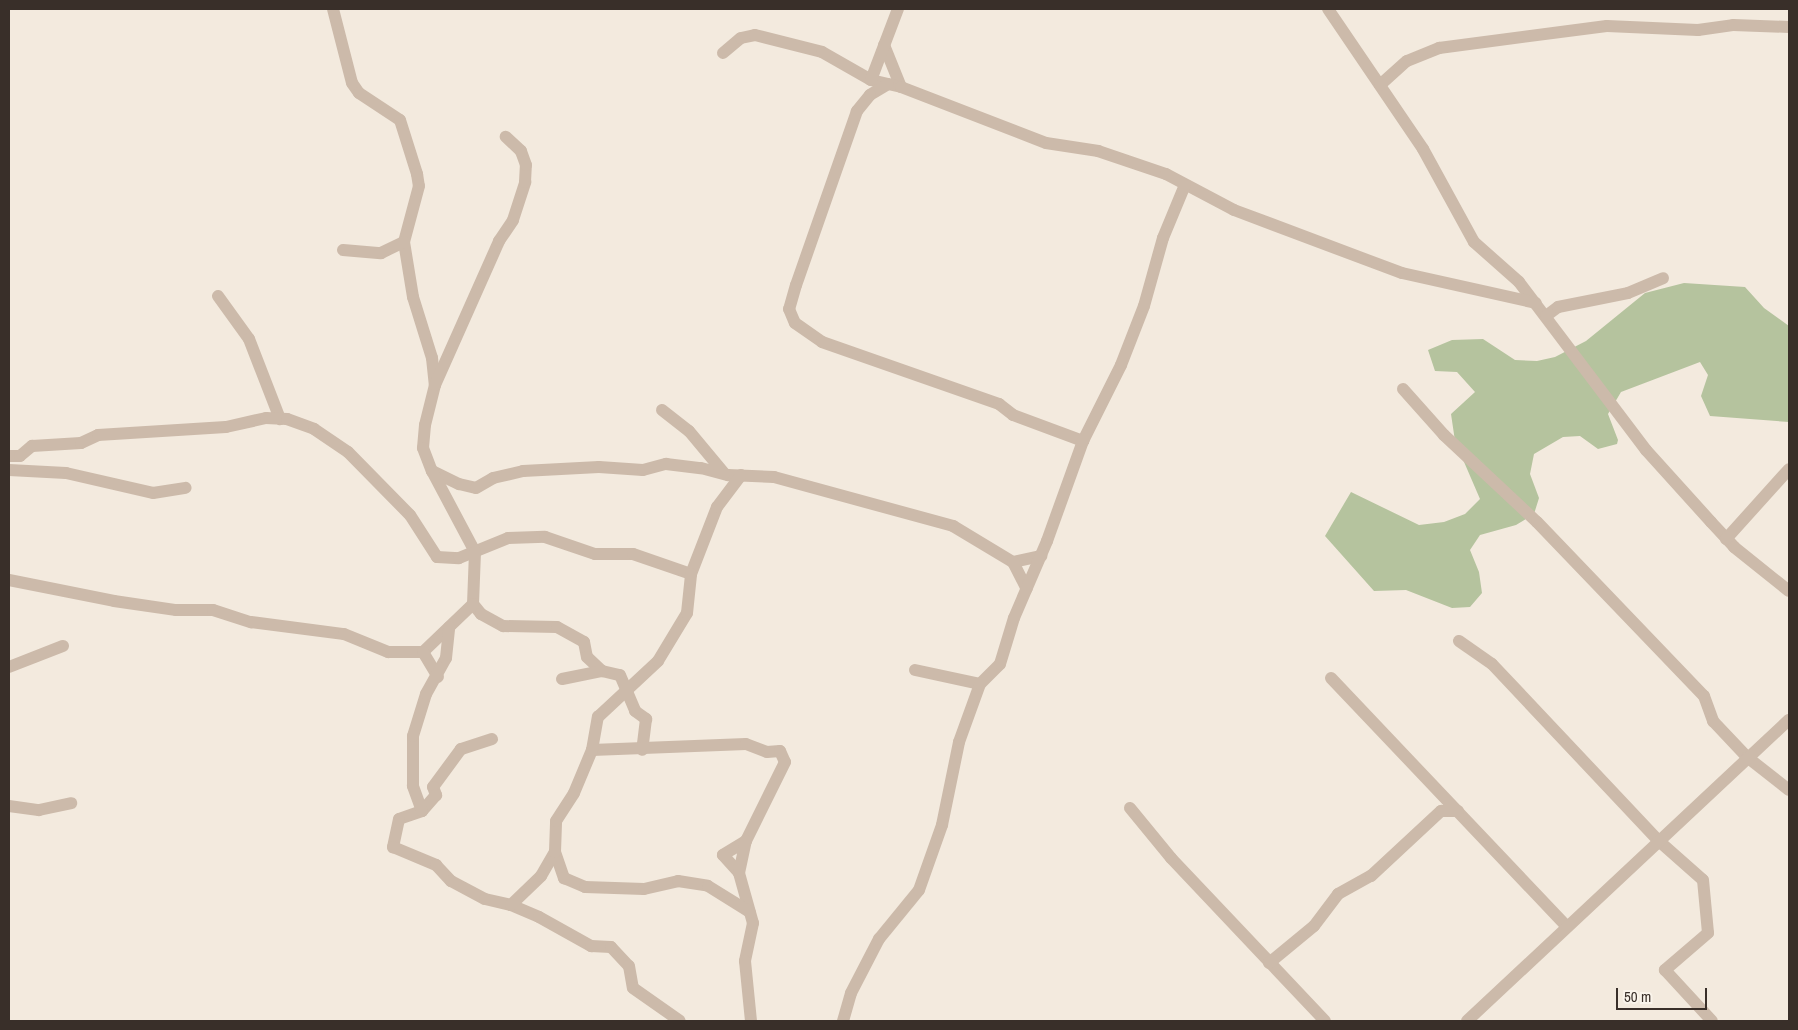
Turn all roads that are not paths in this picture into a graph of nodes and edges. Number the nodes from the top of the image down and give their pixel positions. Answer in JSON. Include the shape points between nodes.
{"nodes":[{"id":1,"x":333,"y":9,"type":"edge"},
{"id":2,"x":898,"y":9,"type":"edge"},
{"id":3,"x":1328,"y":9,"type":"edge"},
{"id":4,"x":1789,"y":27,"type":"edge"},
{"id":5,"x":884,"y":45,"type":"junction"},
{"id":6,"x":722,"y":53,"type":"dead end"},
{"id":7,"x":871,"y":80,"type":"junction"},
{"id":8,"x":888,"y":84,"type":"junction"},
{"id":9,"x":1380,"y":85,"type":"junction"},
{"id":10,"x":901,"y":87,"type":"junction"},
{"id":11,"x":506,"y":137,"type":"dead end"},
{"id":12,"x":1186,"y":185,"type":"junction"},
{"id":13,"x":404,"y":242,"type":"junction"},
{"id":14,"x":342,"y":250,"type":"dead end"},
{"id":15,"x":1663,"y":278,"type":"dead end"},
{"id":16,"x":218,"y":296,"type":"dead end"},
{"id":17,"x":1536,"y":303,"type":"junction"},
{"id":18,"x":1546,"y":316,"type":"junction"},
{"id":19,"x":435,"y":384,"type":"junction"},
{"id":20,"x":1403,"y":389,"type":"dead end"},
{"id":21,"x":662,"y":410,"type":"dead end"},
{"id":22,"x":280,"y":419,"type":"junction"},
{"id":23,"x":1083,"y":441,"type":"junction"},
{"id":24,"x":9,"y":456,"type":"edge"},
{"id":25,"x":1789,"y":469,"type":"edge"},
{"id":26,"x":9,"y":470,"type":"edge"},
{"id":27,"x":432,"y":470,"type":"junction"},
{"id":28,"x":735,"y":475,"type":"junction"},
{"id":29,"x":186,"y":488,"type":"dead end"},
{"id":30,"x":1726,"y":538,"type":"junction"},
{"id":31,"x":475,"y":552,"type":"junction"},
{"id":32,"x":1041,"y":556,"type":"junction"},
{"id":33,"x":1013,"y":562,"type":"junction"},
{"id":34,"x":691,"y":574,"type":"junction"},
{"id":35,"x":9,"y":580,"type":"edge"},
{"id":36,"x":1027,"y":589,"type":"junction"},
{"id":37,"x":1789,"y":591,"type":"edge"},
{"id":38,"x":473,"y":604,"type":"junction"},
{"id":39,"x":449,"y":627,"type":"junction"},
{"id":40,"x":1459,"y":641,"type":"dead end"},
{"id":41,"x":64,"y":646,"type":"dead end"},
{"id":42,"x":423,"y":652,"type":"junction"},
{"id":43,"x":9,"y":667,"type":"edge"},
{"id":44,"x":915,"y":670,"type":"dead end"},
{"id":45,"x":602,"y":671,"type":"junction"},
{"id":46,"x":438,"y":678,"type":"junction"},
{"id":47,"x":1331,"y":678,"type":"dead end"},
{"id":48,"x":562,"y":679,"type":"dead end"},
{"id":49,"x":980,"y":684,"type":"junction"},
{"id":50,"x":627,"y":688,"type":"junction"},
{"id":51,"x":1789,"y":720,"type":"edge"},
{"id":52,"x":492,"y":738,"type":"dead end"},
{"id":53,"x":592,"y":750,"type":"junction"},
{"id":54,"x":642,"y":750,"type":"junction"},
{"id":55,"x":1747,"y":757,"type":"junction"},
{"id":56,"x":413,"y":786,"type":"junction"},
{"id":57,"x":433,"y":787,"type":"junction"},
{"id":58,"x":1789,"y":790,"type":"edge"},
{"id":59,"x":71,"y":803,"type":"dead end"},
{"id":60,"x":9,"y":806,"type":"edge"},
{"id":61,"x":1130,"y":808,"type":"dead end"},
{"id":62,"x":422,"y":811,"type":"junction"},
{"id":63,"x":1458,"y":811,"type":"junction"},
{"id":64,"x":746,"y":841,"type":"junction"},
{"id":65,"x":1660,"y":842,"type":"junction"},
{"id":66,"x":555,"y":852,"type":"junction"},
{"id":67,"x":739,"y":873,"type":"junction"},
{"id":68,"x":511,"y":905,"type":"junction"},
{"id":69,"x":750,"y":912,"type":"junction"},
{"id":70,"x":1566,"y":926,"type":"junction"},
{"id":71,"x":1269,"y":963,"type":"junction"},
{"id":72,"x":1481,"y":1016,"type":"edge"},
{"id":73,"x":680,"y":1021,"type":"edge"},
{"id":74,"x":751,"y":1021,"type":"edge"},
{"id":75,"x":843,"y":1021,"type":"edge"},
{"id":76,"x":1325,"y":1021,"type":"edge"},
{"id":77,"x":1467,"y":1021,"type":"edge"},
{"id":78,"x":1712,"y":1021,"type":"edge"}],
"edges":[{"from":1,"to":13,"type":"street","via":[[352,83],[360,93],[400,120],[411,156],[419,186]]},
{"from":2,"to":5,"type":"street"},
{"from":3,"to":9,"type":"street"},
{"from":4,"to":9,"type":"street","via":[[1733,25],[1698,30],[1607,26],[1439,48],[1407,61]]},
{"from":5,"to":7,"type":"street"},
{"from":5,"to":10,"type":"street"},
{"from":6,"to":7,"type":"street","via":[[740,38],[755,36],[822,52],[850,72]]},
{"from":7,"to":8,"type":"street"},
{"from":8,"to":10,"type":"street"},
{"from":8,"to":23,"type":"street","via":[[870,95],[857,111],[796,285],[789,309],[795,323],[822,342],[999,404],[1021,418]]},
{"from":9,"to":17,"type":"street","via":[[1423,149],[1474,242],[1519,282]]},
{"from":10,"to":12,"type":"street","via":[[1046,144],[1098,151],[1166,174]]},
{"from":11,"to":19,"type":"street","via":[[521,151],[526,166],[525,182],[513,220],[499,241]]},
{"from":12,"to":17,"type":"street","via":[[1234,210],[1402,273]]},
{"from":12,"to":23,"type":"street","via":[[1163,238],[1144,306],[1124,356]]},
{"from":13,"to":14,"type":"street","via":[[381,253]]},
{"from":13,"to":19,"type":"street","via":[[413,297],[432,358]]},
{"from":15,"to":18,"type":"street","via":[[1628,293],[1558,307]]},
{"from":16,"to":22,"type":"street","via":[[249,339]]},
{"from":17,"to":18,"type":"street"},
{"from":18,"to":30,"type":"street","via":[[1646,450]]},
{"from":19,"to":27,"type":"street","via":[[423,448]]},
{"from":20,"to":55,"type":"street","via":[[1444,435],[1537,522],[1704,696],[1712,721]]},
{"from":21,"to":28,"type":"street","via":[[689,431],[720,470]]},
{"from":22,"to":24,"type":"street","via":[[266,418],[226,428],[98,435],[81,443],[32,446],[20,456]]},
{"from":22,"to":31,"type":"street","via":[[314,428],[348,452],[410,514],[438,557],[459,558]]},
{"from":23,"to":32,"type":"street"},
{"from":25,"to":30,"type":"street"},
{"from":26,"to":29,"type":"street","via":[[66,473],[153,494]]},
{"from":27,"to":28,"type":"street","via":[[459,484],[476,488],[494,478],[523,471],[599,467],[643,470],[666,464]]},
{"from":27,"to":31,"type":"street"},
{"from":28,"to":33,"type":"street","via":[[774,477],[953,526]]},
{"from":28,"to":34,"type":"street","via":[[717,506]]},
{"from":30,"to":37,"type":"street"},
{"from":31,"to":34,"type":"street","via":[[508,538],[545,537],[595,554],[633,554]]},
{"from":31,"to":38,"type":"street"},
{"from":32,"to":33,"type":"street"},
{"from":32,"to":36,"type":"street"},
{"from":33,"to":36,"type":"street"},
{"from":34,"to":50,"type":"street","via":[[687,613],[658,661]]},
{"from":35,"to":42,"type":"street","via":[[114,601],[176,610],[213,610],[251,622],[344,634],[388,652]]},
{"from":36,"to":49,"type":"street","via":[[1000,664]]},
{"from":38,"to":39,"type":"street"},
{"from":38,"to":45,"type":"street","via":[[481,614],[503,626],[556,627],[584,642],[588,656]]},
{"from":39,"to":42,"type":"street"},
{"from":39,"to":46,"type":"street","via":[[446,658]]},
{"from":40,"to":65,"type":"street","via":[[1492,664]]},
{"from":41,"to":43,"type":"street"},
{"from":42,"to":46,"type":"street"},
{"from":44,"to":49,"type":"street"},
{"from":45,"to":48,"type":"street"},
{"from":45,"to":50,"type":"street","via":[[620,675]]},
{"from":46,"to":56,"type":"street","via":[[426,694],[413,736]]},
{"from":47,"to":63,"type":"street"},
{"from":49,"to":75,"type":"street","via":[[958,742],[942,825],[919,890],[879,939],[851,993]]},
{"from":50,"to":53,"type":"street","via":[[598,717]]},
{"from":50,"to":54,"type":"street","via":[[635,711],[646,719]]},
{"from":51,"to":55,"type":"street"},
{"from":52,"to":57,"type":"street","via":[[461,749]]},
{"from":53,"to":54,"type":"street"},
{"from":53,"to":66,"type":"street","via":[[574,793],[556,821]]},
{"from":54,"to":64,"type":"street","via":[[686,744],[700,748],[746,744],[767,752],[780,751],[785,762]]},
{"from":55,"to":58,"type":"street"},
{"from":55,"to":65,"type":"street"},
{"from":56,"to":57,"type":"street"},
{"from":56,"to":62,"type":"street"},
{"from":57,"to":62,"type":"street","via":[[436,795]]},
{"from":59,"to":60,"type":"street","via":[[39,810]]},
{"from":61,"to":71,"type":"street","via":[[1170,858]]},
{"from":62,"to":68,"type":"street","via":[[398,819],[393,847],[436,865],[452,881],[485,899]]},
{"from":63,"to":70,"type":"street"},
{"from":63,"to":71,"type":"street","via":[[1441,811],[1370,876],[1338,894],[1314,926]]},
{"from":64,"to":67,"type":"street"},
{"from":64,"to":67,"type":"street","via":[[723,855]]},
{"from":65,"to":70,"type":"street"},
{"from":65,"to":78,"type":"street","via":[[1703,880],[1708,933],[1665,970]]},
{"from":66,"to":68,"type":"street","via":[[541,876]]},
{"from":66,"to":69,"type":"street","via":[[564,878],[585,887],[644,889],[678,881],[708,886]]},
{"from":67,"to":69,"type":"street"},
{"from":68,"to":73,"type":"street","via":[[590,946],[612,946],[629,966],[633,988]]},
{"from":69,"to":74,"type":"street","via":[[753,923],[745,961]]},
{"from":70,"to":72,"type":"street"},
{"from":71,"to":76,"type":"street"},
{"from":72,"to":77,"type":"street"}]}
